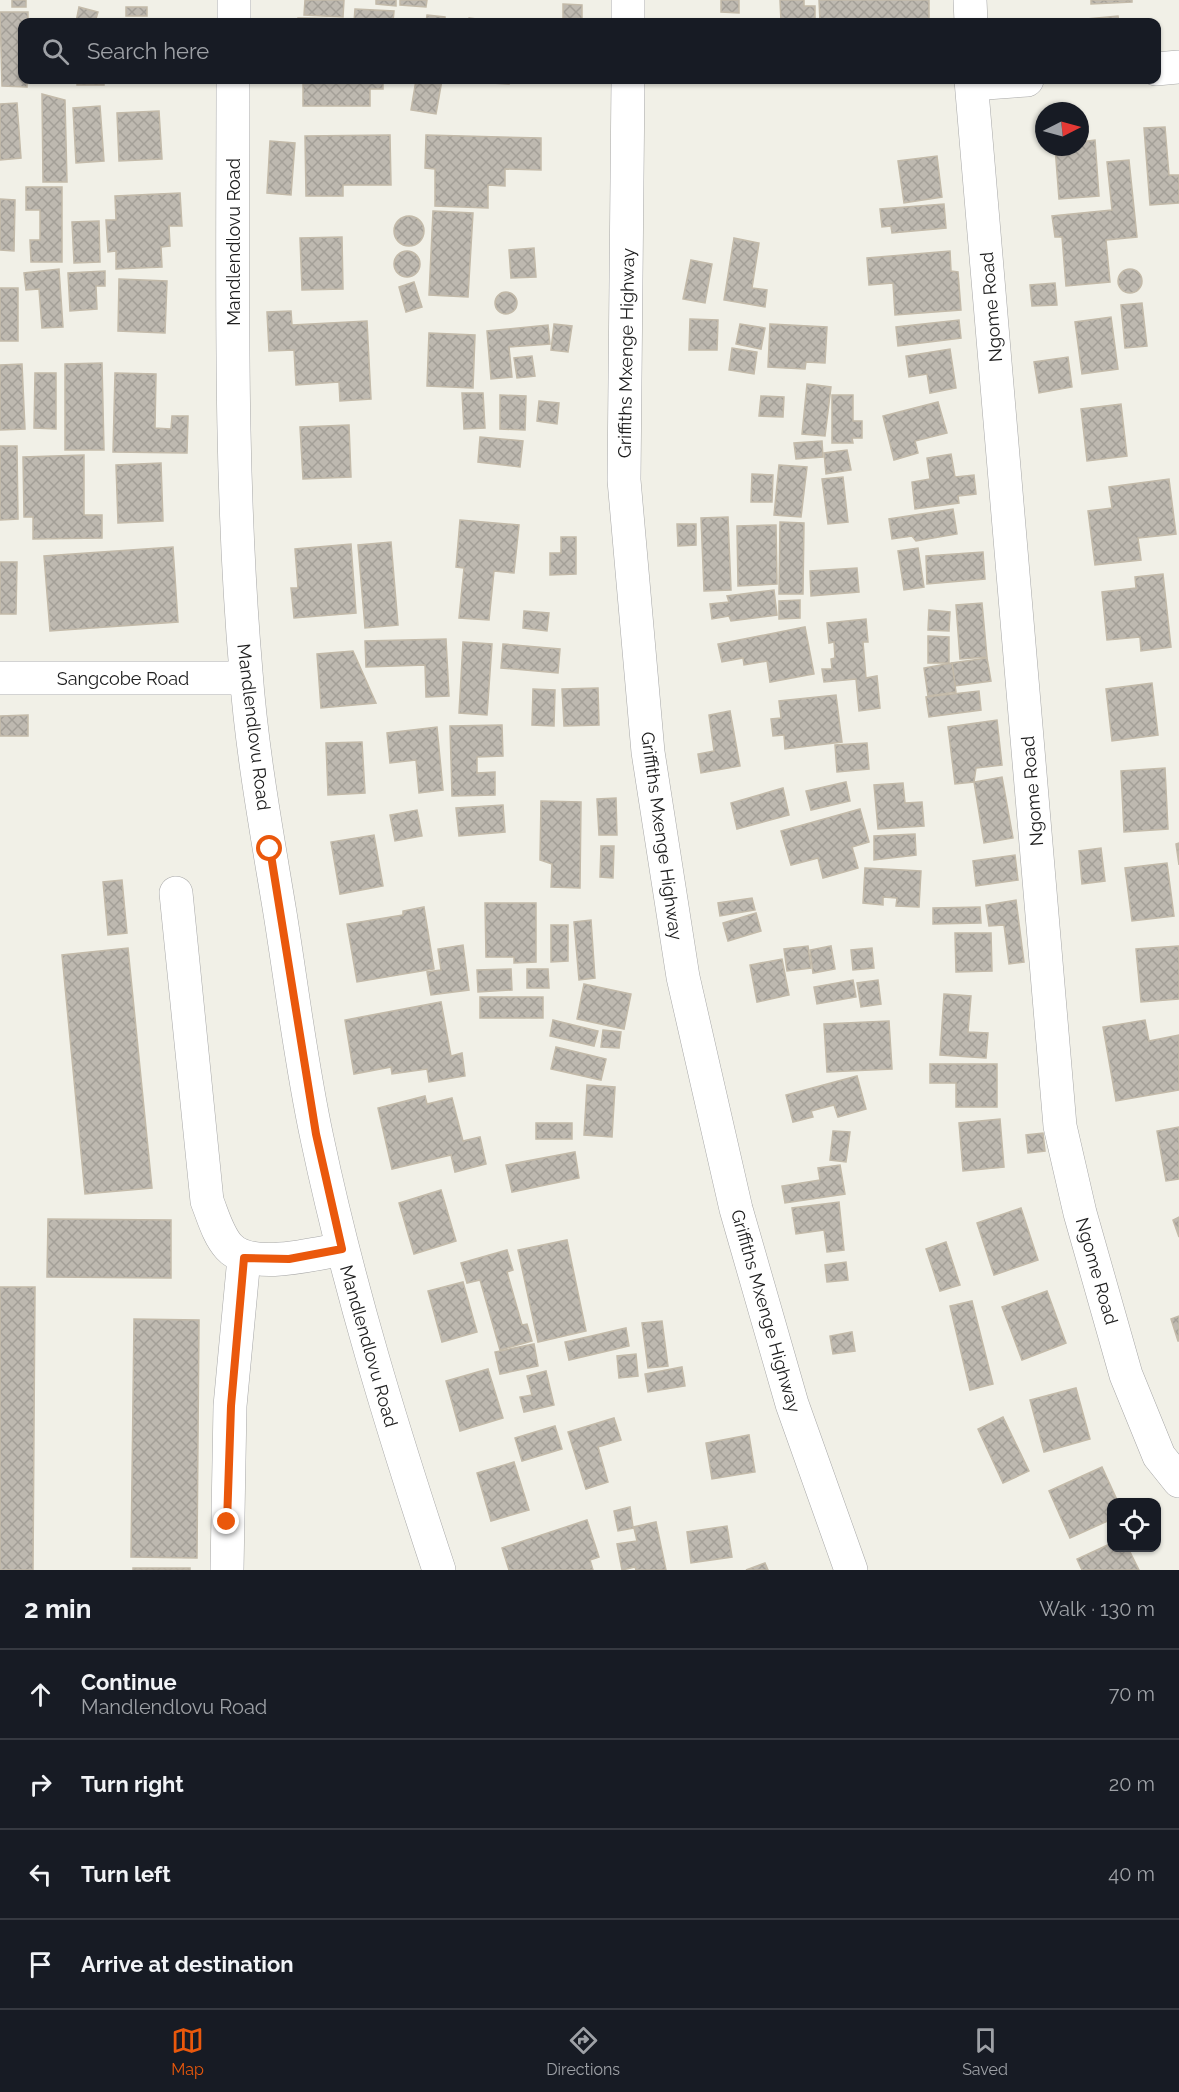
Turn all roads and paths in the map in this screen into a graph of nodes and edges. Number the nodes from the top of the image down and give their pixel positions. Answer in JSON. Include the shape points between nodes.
{"nodes":[{"id":1,"x":234,"y":0,"type":"edge"},
{"id":2,"x":628,"y":0,"type":"edge"},
{"id":3,"x":970,"y":0,"type":"edge"},
{"id":4,"x":234,"y":18,"type":"edge"},
{"id":5,"x":628,"y":18,"type":"edge"},
{"id":6,"x":971,"y":18,"type":"edge"},
{"id":7,"x":1179,"y":67,"type":"edge"},
{"id":8,"x":1161,"y":69,"type":"edge"},
{"id":9,"x":233,"y":84,"type":"edge"},
{"id":10,"x":628,"y":84,"type":"edge"},
{"id":11,"x":971,"y":84,"type":"edge"},
{"id":12,"x":0,"y":678,"type":"edge"},
{"id":13,"x":246,"y":678,"type":"junction"},
{"id":14,"x":176,"y":893,"type":"dead end"},
{"id":15,"x":342,"y":1249,"type":"junction"},
{"id":16,"x":244,"y":1258,"type":"junction"},
{"id":17,"x":1179,"y":1481,"type":"edge"},
{"id":18,"x":227,"y":1570,"type":"edge"},
{"id":19,"x":439,"y":1570,"type":"edge"},
{"id":20,"x":851,"y":1570,"type":"edge"}],
"edges":[{"from":1,"to":4,"type":"street"},
{"from":2,"to":5,"type":"street"},
{"from":3,"to":6,"type":"street"},
{"from":7,"to":8,"type":"street"},
{"from":9,"to":13,"type":"street","name":"Mandlendlovu Road","via":[[232,383]]},
{"from":10,"to":20,"type":"street","name":"Griffiths Mxenge Highway","via":[[624,480],[648,752],[683,977],[736,1209],[792,1404]]},
{"from":11,"to":17,"type":"street","name":"Ngome Road","via":[[1060,1126],[1126,1375],[1159,1456]]},
{"from":12,"to":13,"type":"street","name":"Sangcobe Road"},
{"from":13,"to":15,"type":"street","name":"Mandlendlovu Road","via":[[316,1134]]},
{"from":14,"to":16,"type":"street","via":[[207,1201],[229,1248]]},
{"from":15,"to":16,"type":"street","via":[[289,1259]]},
{"from":15,"to":19,"type":"street","name":"Mandlendlovu Road","via":[[386,1408]]},
{"from":16,"to":18,"type":"street","via":[[231,1406]]}]}
